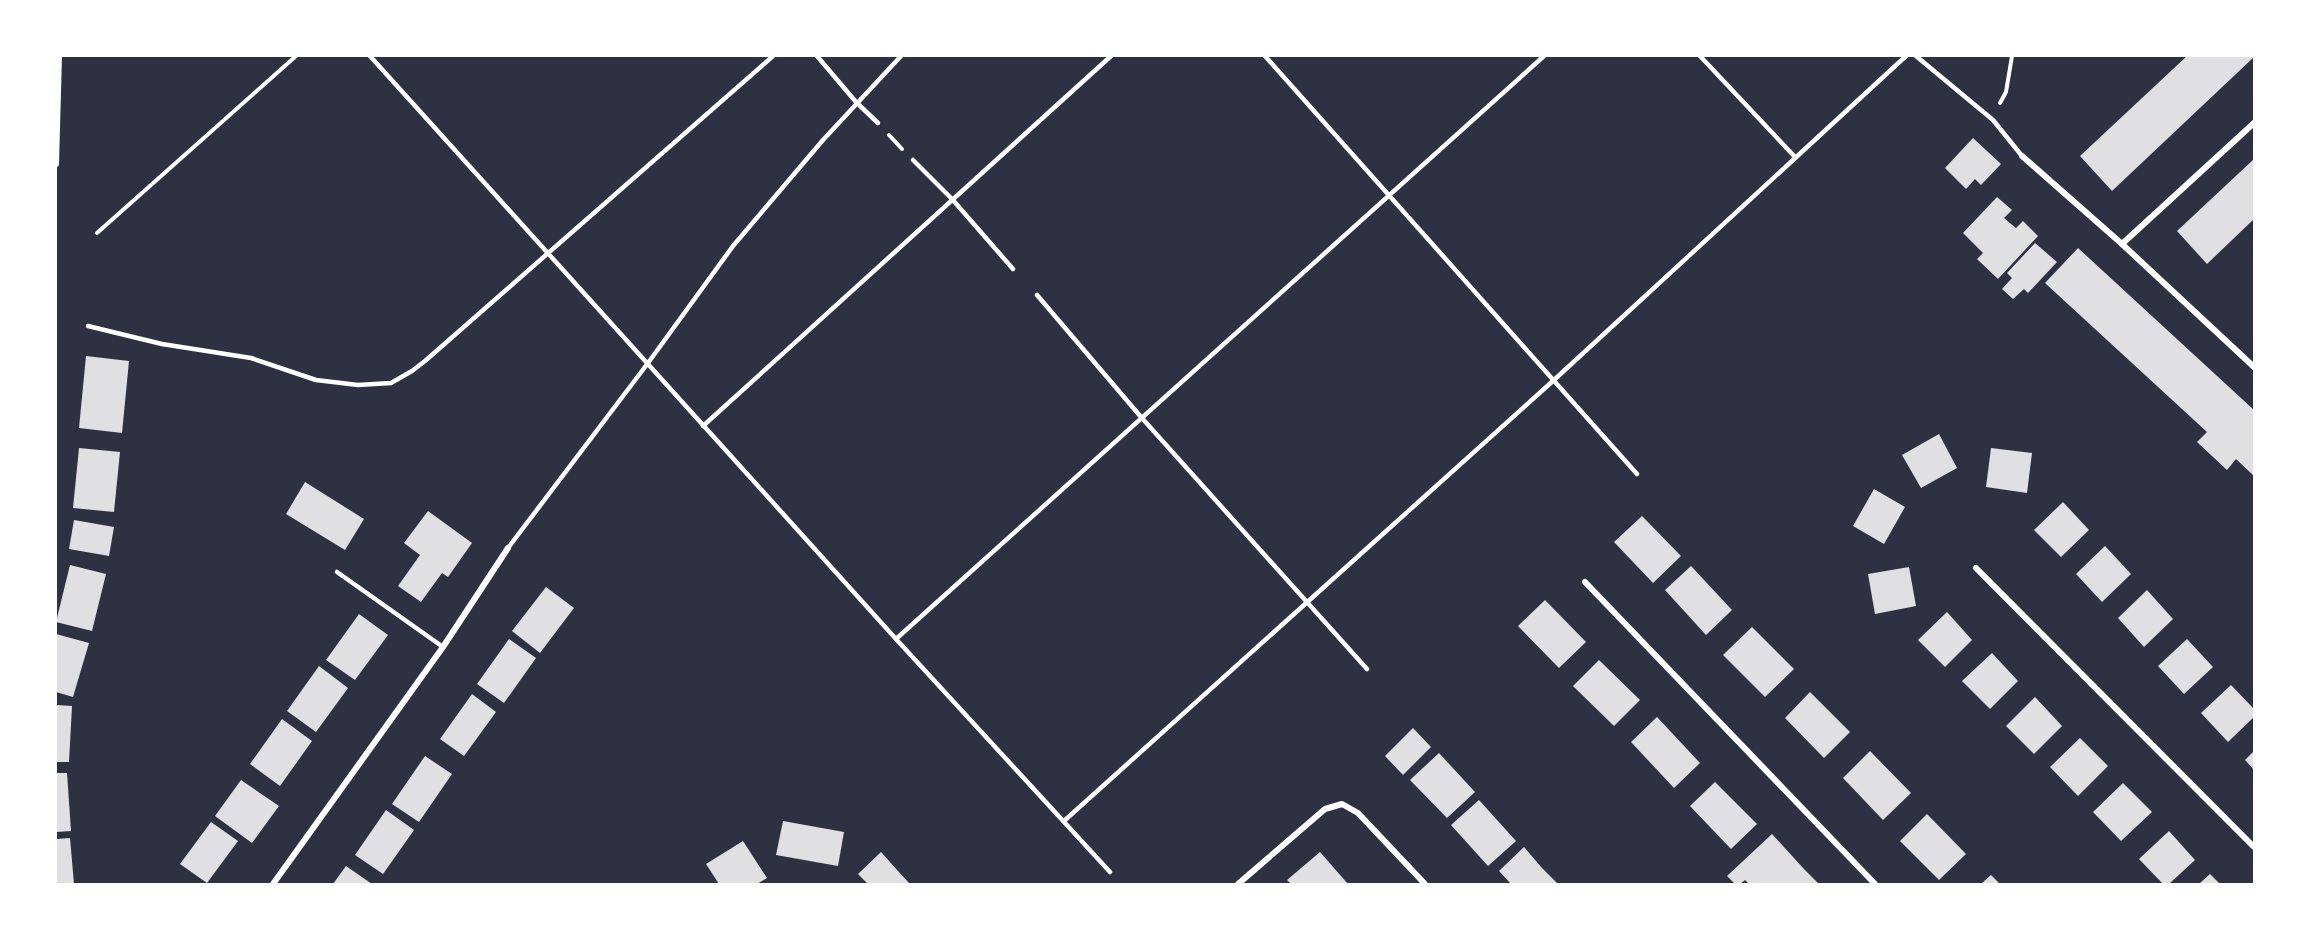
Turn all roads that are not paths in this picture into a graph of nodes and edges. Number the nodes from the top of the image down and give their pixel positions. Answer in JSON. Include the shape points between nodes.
{"nodes":[{"id":1,"x":59,"y":56,"type":"edge"},
{"id":2,"x":370,"y":56,"type":"edge"},
{"id":3,"x":773,"y":56,"type":"edge"},
{"id":4,"x":817,"y":56,"type":"edge"},
{"id":5,"x":902,"y":56,"type":"edge"},
{"id":6,"x":1111,"y":56,"type":"edge"},
{"id":7,"x":1265,"y":56,"type":"edge"},
{"id":8,"x":1544,"y":56,"type":"edge"},
{"id":9,"x":1700,"y":56,"type":"edge"},
{"id":10,"x":1906,"y":56,"type":"edge"},
{"id":11,"x":1916,"y":56,"type":"edge"},
{"id":12,"x":856,"y":102,"type":"junction"},
{"id":13,"x":878,"y":123,"type":"road end"},
{"id":14,"x":2254,"y":123,"type":"edge"},
{"id":15,"x":2022,"y":156,"type":"joint"},
{"id":16,"x":1795,"y":158,"type":"junction"},
{"id":17,"x":913,"y":160,"type":"road end"},
{"id":18,"x":56,"y":164,"type":"edge"},
{"id":19,"x":1388,"y":195,"type":"junction"},
{"id":20,"x":952,"y":199,"type":"junction"},
{"id":21,"x":2122,"y":244,"type":"junction"},
{"id":22,"x":549,"y":254,"type":"junction"},
{"id":23,"x":1013,"y":269,"type":"dead end"},
{"id":24,"x":1037,"y":295,"type":"dead end"},
{"id":25,"x":88,"y":326,"type":"dead end"},
{"id":26,"x":648,"y":363,"type":"junction"},
{"id":27,"x":2254,"y":368,"type":"edge"},
{"id":28,"x":1554,"y":380,"type":"junction"},
{"id":29,"x":1141,"y":417,"type":"junction"},
{"id":30,"x":703,"y":426,"type":"junction"},
{"id":31,"x":1637,"y":474,"type":"dead end"},
{"id":32,"x":508,"y":548,"type":"joint"},
{"id":33,"x":1976,"y":568,"type":"dead end"},
{"id":34,"x":337,"y":572,"type":"dead end"},
{"id":35,"x":1585,"y":582,"type":"dead end"},
{"id":36,"x":1309,"y":603,"type":"junction"},
{"id":37,"x":896,"y":639,"type":"junction"},
{"id":38,"x":443,"y":647,"type":"junction"},
{"id":39,"x":1367,"y":669,"type":"dead end"},
{"id":40,"x":1065,"y":821,"type":"junction"},
{"id":41,"x":2254,"y":847,"type":"edge"},
{"id":42,"x":1110,"y":872,"type":"dead end"},
{"id":43,"x":273,"y":885,"type":"edge"},
{"id":44,"x":1238,"y":885,"type":"edge"},
{"id":45,"x":1425,"y":885,"type":"edge"},
{"id":46,"x":1875,"y":885,"type":"edge"}],
"edges":[{"from":1,"to":18,"type":"street"},
{"from":2,"to":22,"type":"lane"},
{"from":3,"to":22,"type":"lane"},
{"from":4,"to":12,"type":"lane"},
{"from":5,"to":12,"type":"lane"},
{"from":6,"to":20,"type":"lane"},
{"from":7,"to":19,"type":"lane"},
{"from":8,"to":19,"type":"lane"},
{"from":9,"to":16,"type":"lane"},
{"from":10,"to":16,"type":"lane"},
{"from":11,"to":15,"type":"lane","via":[[1993,120]]},
{"from":12,"to":13,"type":"lane"},
{"from":12,"to":26,"type":"lane","via":[[734,246]]},
{"from":14,"to":21,"type":"street"},
{"from":15,"to":21,"type":"street"},
{"from":16,"to":28,"type":"lane"},
{"from":17,"to":20,"type":"lane"},
{"from":19,"to":28,"type":"lane"},
{"from":19,"to":29,"type":"lane"},
{"from":20,"to":23,"type":"lane"},
{"from":20,"to":30,"type":"lane"},
{"from":21,"to":27,"type":"street"},
{"from":22,"to":25,"type":"lane","via":[[412,371],[378,385],[316,380],[251,358],[162,344]]},
{"from":22,"to":26,"type":"lane"},
{"from":24,"to":29,"type":"lane"},
{"from":26,"to":30,"type":"lane"},
{"from":26,"to":32,"type":"lane"},
{"from":28,"to":31,"type":"lane"},
{"from":28,"to":36,"type":"lane"},
{"from":29,"to":36,"type":"lane"},
{"from":29,"to":37,"type":"lane"},
{"from":30,"to":37,"type":"lane"},
{"from":32,"to":38,"type":"street"},
{"from":33,"to":41,"type":"street"},
{"from":34,"to":38,"type":"lane"},
{"from":35,"to":46,"type":"street"},
{"from":36,"to":39,"type":"lane"},
{"from":36,"to":40,"type":"lane"},
{"from":37,"to":40,"type":"lane"},
{"from":38,"to":43,"type":"street"},
{"from":40,"to":42,"type":"lane"},
{"from":44,"to":45,"type":"street","via":[[1325,809],[1342,804],[1358,813]]}]}
